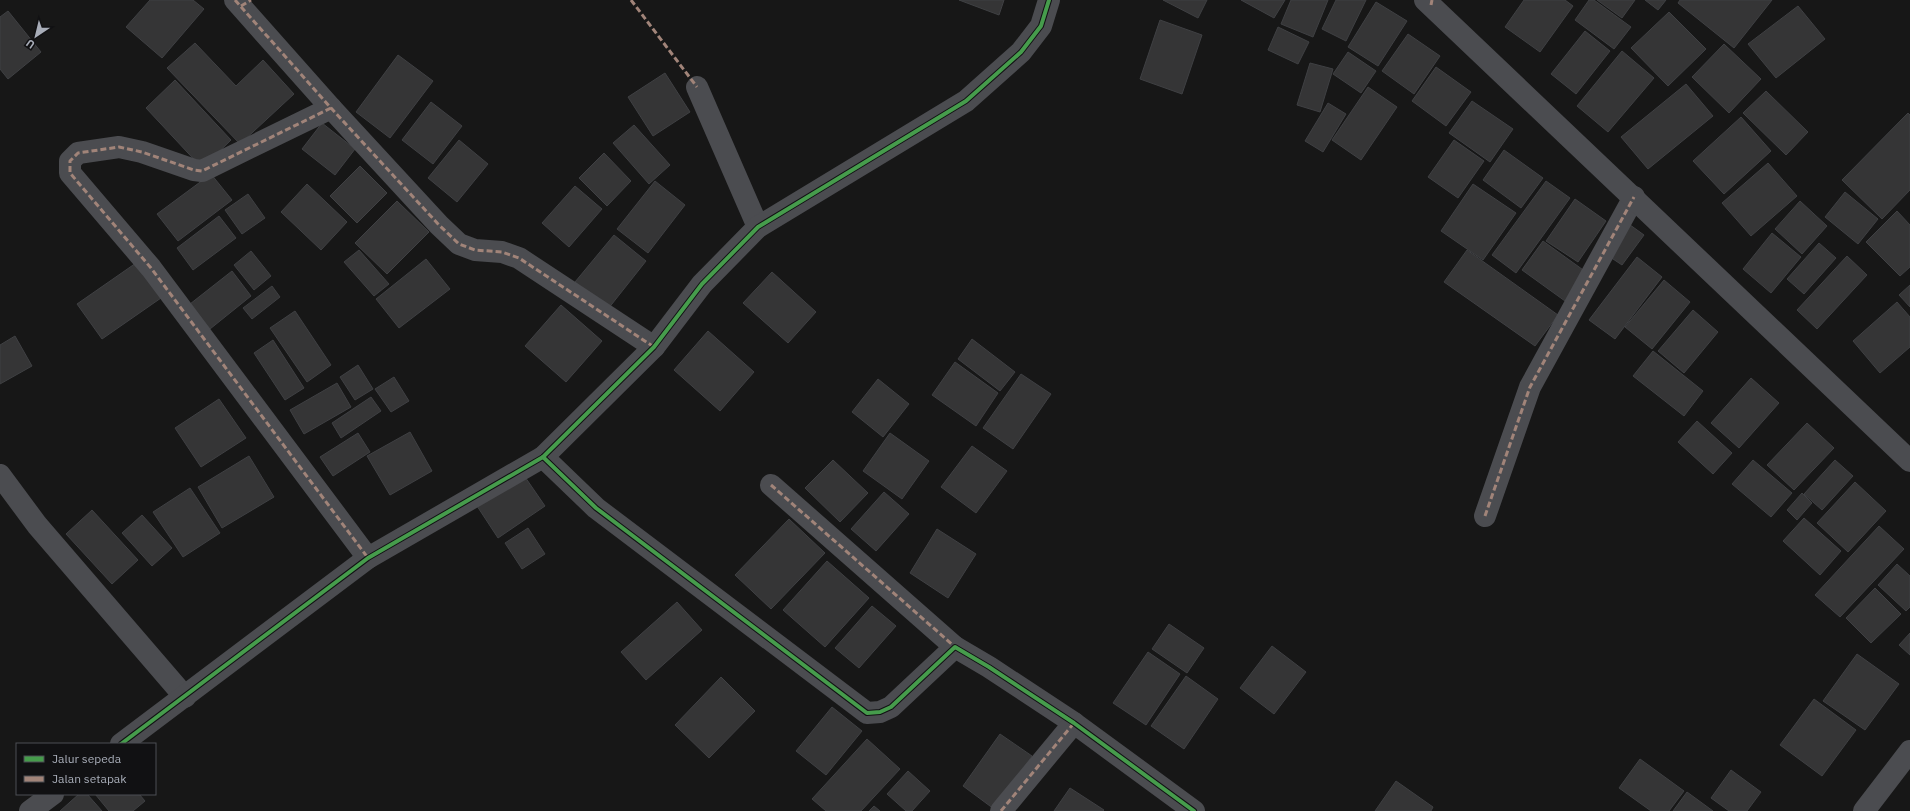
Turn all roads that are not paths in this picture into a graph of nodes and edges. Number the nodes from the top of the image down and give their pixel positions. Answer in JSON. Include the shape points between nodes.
{"nodes":[{"id":1,"x":235,"y":0,"type":"edge"},
{"id":2,"x":1049,"y":0,"type":"edge"},
{"id":3,"x":1425,"y":0,"type":"edge"},
{"id":4,"x":697,"y":87,"type":"dead end"},
{"id":5,"x":331,"y":108,"type":"junction"},
{"id":6,"x":1634,"y":197,"type":"junction"},
{"id":7,"x":758,"y":227,"type":"junction"},
{"id":8,"x":654,"y":347,"type":"junction"},
{"id":9,"x":543,"y":457,"type":"junction"},
{"id":10,"x":1910,"y":461,"type":"edge"},
{"id":11,"x":0,"y":476,"type":"edge"},
{"id":12,"x":771,"y":485,"type":"dead end"},
{"id":13,"x":1485,"y":516,"type":"dead end"},
{"id":14,"x":368,"y":558,"type":"junction"},
{"id":15,"x":955,"y":648,"type":"junction"},
{"id":16,"x":185,"y":697,"type":"junction"},
{"id":17,"x":1074,"y":723,"type":"junction"},
{"id":18,"x":122,"y":743,"type":"edge"},
{"id":19,"x":1910,"y":750,"type":"edge"},
{"id":20,"x":52,"y":795,"type":"edge"},
{"id":21,"x":30,"y":811,"type":"edge"},
{"id":22,"x":1002,"y":811,"type":"edge"},
{"id":23,"x":1194,"y":811,"type":"edge"},
{"id":24,"x":1864,"y":811,"type":"edge"}],
"edges":[{"from":1,"to":5,"type":"street"},
{"from":2,"to":7,"type":"street","via":[[1041,26],[1020,52],[966,101]]},
{"from":3,"to":6,"type":"street"},
{"from":4,"to":7,"type":"street"},
{"from":5,"to":8,"type":"street","via":[[459,244],[475,250],[502,252],[519,258]]},
{"from":5,"to":14,"type":"street","via":[[202,170],[194,170],[119,147],[78,152],[70,161],[70,173],[151,268]]},
{"from":6,"to":10,"type":"street"},
{"from":6,"to":13,"type":"street","via":[[1530,387]]},
{"from":7,"to":8,"type":"street","via":[[702,284]]},
{"from":8,"to":9,"type":"street"},
{"from":9,"to":14,"type":"street"},
{"from":9,"to":15,"type":"street","via":[[596,508],[867,713],[880,712],[891,707]]},
{"from":11,"to":16,"type":"street","via":[[36,524]]},
{"from":12,"to":15,"type":"street"},
{"from":14,"to":16,"type":"street"},
{"from":15,"to":17,"type":"street","via":[[989,667]]},
{"from":16,"to":18,"type":"street"},
{"from":17,"to":22,"type":"street"},
{"from":17,"to":23,"type":"street"},
{"from":19,"to":24,"type":"street"},
{"from":20,"to":21,"type":"street"}]}
